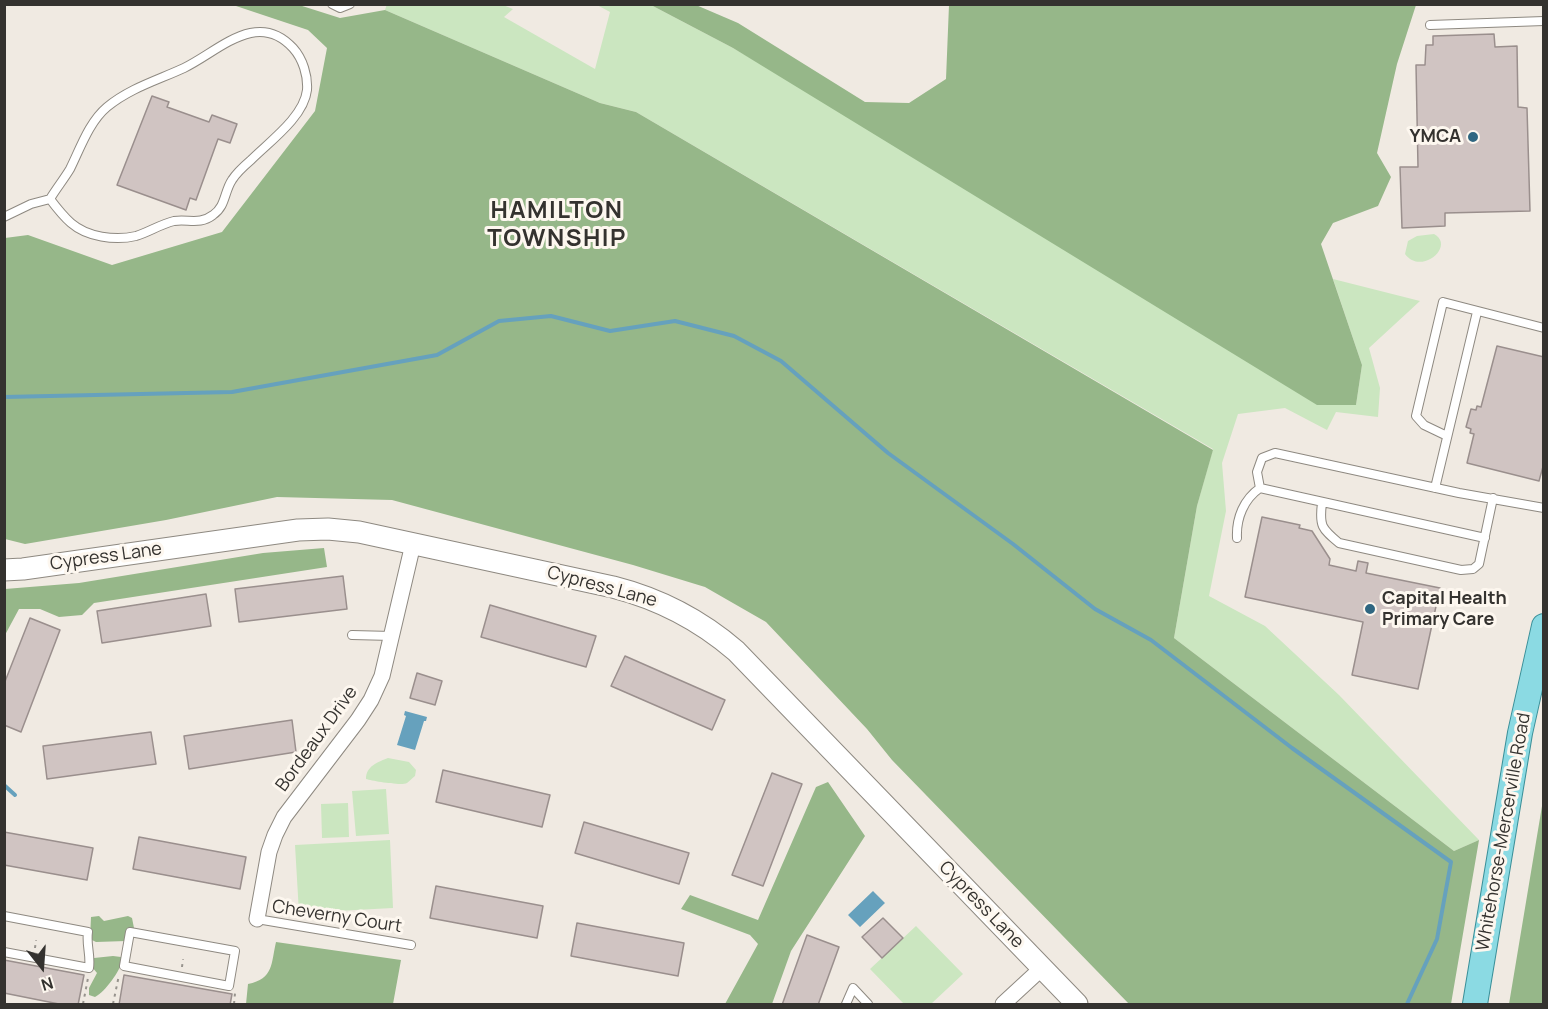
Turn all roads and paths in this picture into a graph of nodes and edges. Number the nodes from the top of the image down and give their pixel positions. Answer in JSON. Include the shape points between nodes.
{"nodes":[{"id":1,"x":332,"y":4,"type":"edge"},
{"id":2,"x":350,"y":4,"type":"edge"},
{"id":3,"x":1544,"y":21,"type":"edge"},
{"id":4,"x":1430,"y":24,"type":"dead end"},
{"id":5,"x":50,"y":199,"type":"junction"},
{"id":6,"x":4,"y":216,"type":"edge"},
{"id":7,"x":1477,"y":312,"type":"junction"},
{"id":8,"x":1544,"y":328,"type":"edge"},
{"id":9,"x":1448,"y":436,"type":"junction"},
{"id":10,"x":1260,"y":488,"type":"junction"},
{"id":11,"x":1435,"y":488,"type":"junction"},
{"id":12,"x":1493,"y":498,"type":"junction"},
{"id":13,"x":1322,"y":503,"type":"junction"},
{"id":14,"x":1544,"y":508,"type":"edge"},
{"id":15,"x":1238,"y":538,"type":"dead end"},
{"id":16,"x":1485,"y":538,"type":"junction"},
{"id":17,"x":413,"y":543,"type":"junction"},
{"id":18,"x":4,"y":570,"type":"edge"},
{"id":19,"x":1544,"y":626,"type":"edge"},
{"id":20,"x":352,"y":635,"type":"dead end"},
{"id":21,"x":392,"y":636,"type":"junction"},
{"id":22,"x":4,"y":916,"type":"edge"},
{"id":23,"x":257,"y":919,"type":"joint"},
{"id":24,"x":411,"y":945,"type":"dead end"},
{"id":25,"x":4,"y":952,"type":"edge"},
{"id":26,"x":124,"y":965,"type":"junction"},
{"id":27,"x":87,"y":967,"type":"junction"},
{"id":28,"x":1042,"y":968,"type":"junction"},
{"id":29,"x":83,"y":1005,"type":"edge"},
{"id":30,"x":113,"y":1005,"type":"edge"},
{"id":31,"x":846,"y":1005,"type":"edge"},
{"id":32,"x":868,"y":1005,"type":"edge"},
{"id":33,"x":1003,"y":1005,"type":"edge"},
{"id":34,"x":1077,"y":1005,"type":"edge"},
{"id":35,"x":1475,"y":1005,"type":"edge"}],
"edges":[{"from":1,"to":2,"type":"lane","via":[[340,8]]},
{"from":3,"to":4,"type":"lane"},
{"from":5,"to":5,"type":"lane","via":[[80,230],[117,238],[135,236],[174,221],[195,223],[214,214],[222,206],[232,180],[301,109],[307,89],[298,55],[284,39],[255,32],[238,36],[200,60],[124,94],[99,116]]},
{"from":5,"to":6,"type":"lane"},
{"from":7,"to":8,"type":"lane"},
{"from":7,"to":9,"type":"lane"},
{"from":7,"to":9,"type":"lane","via":[[1443,302],[1419,397],[1416,416],[1424,425]]},
{"from":9,"to":11,"type":"lane"},
{"from":10,"to":11,"type":"lane","via":[[1257,472],[1262,458],[1275,453]]},
{"from":10,"to":13,"type":"lane"},
{"from":10,"to":15,"type":"lane","via":[[1248,496],[1237,529]]},
{"from":11,"to":12,"type":"lane"},
{"from":12,"to":14,"type":"lane"},
{"from":12,"to":16,"type":"lane"},
{"from":13,"to":16,"type":"lane"},
{"from":13,"to":16,"type":"lane","via":[[1320,519],[1325,531],[1340,543],[1461,570],[1479,564]]},
{"from":17,"to":18,"type":"street","name":"Cypress Lane","via":[[359,532],[298,530]]},
{"from":17,"to":21,"type":"street","name":"Bordeaux Drive"},
{"from":17,"to":28,"type":"street","name":"Cypress Lane","via":[[639,594],[669,605],[708,628],[736,651]]},
{"from":19,"to":35,"type":"main road","name":"Whitehorse-Mercerville Road","via":[[1520,733]]},
{"from":20,"to":21,"type":"lane"},
{"from":21,"to":23,"type":"street","name":"Bordeaux Drive","via":[[371,700],[284,817],[275,835]]},
{"from":22,"to":27,"type":"lane","via":[[88,932],[86,942],[91,957]]},
{"from":23,"to":24,"type":"lane","name":"Cheverny Court"},
{"from":25,"to":27,"type":"lane"},
{"from":26,"to":26,"type":"lane","via":[[229,986],[235,951],[130,932]]},
{"from":26,"to":30,"type":"path"},
{"from":27,"to":29,"type":"path"},
{"from":28,"to":33,"type":"street"},
{"from":28,"to":34,"type":"street","name":"Cypress Lane"},
{"from":31,"to":32,"type":"lane","via":[[853,988]]}]}
